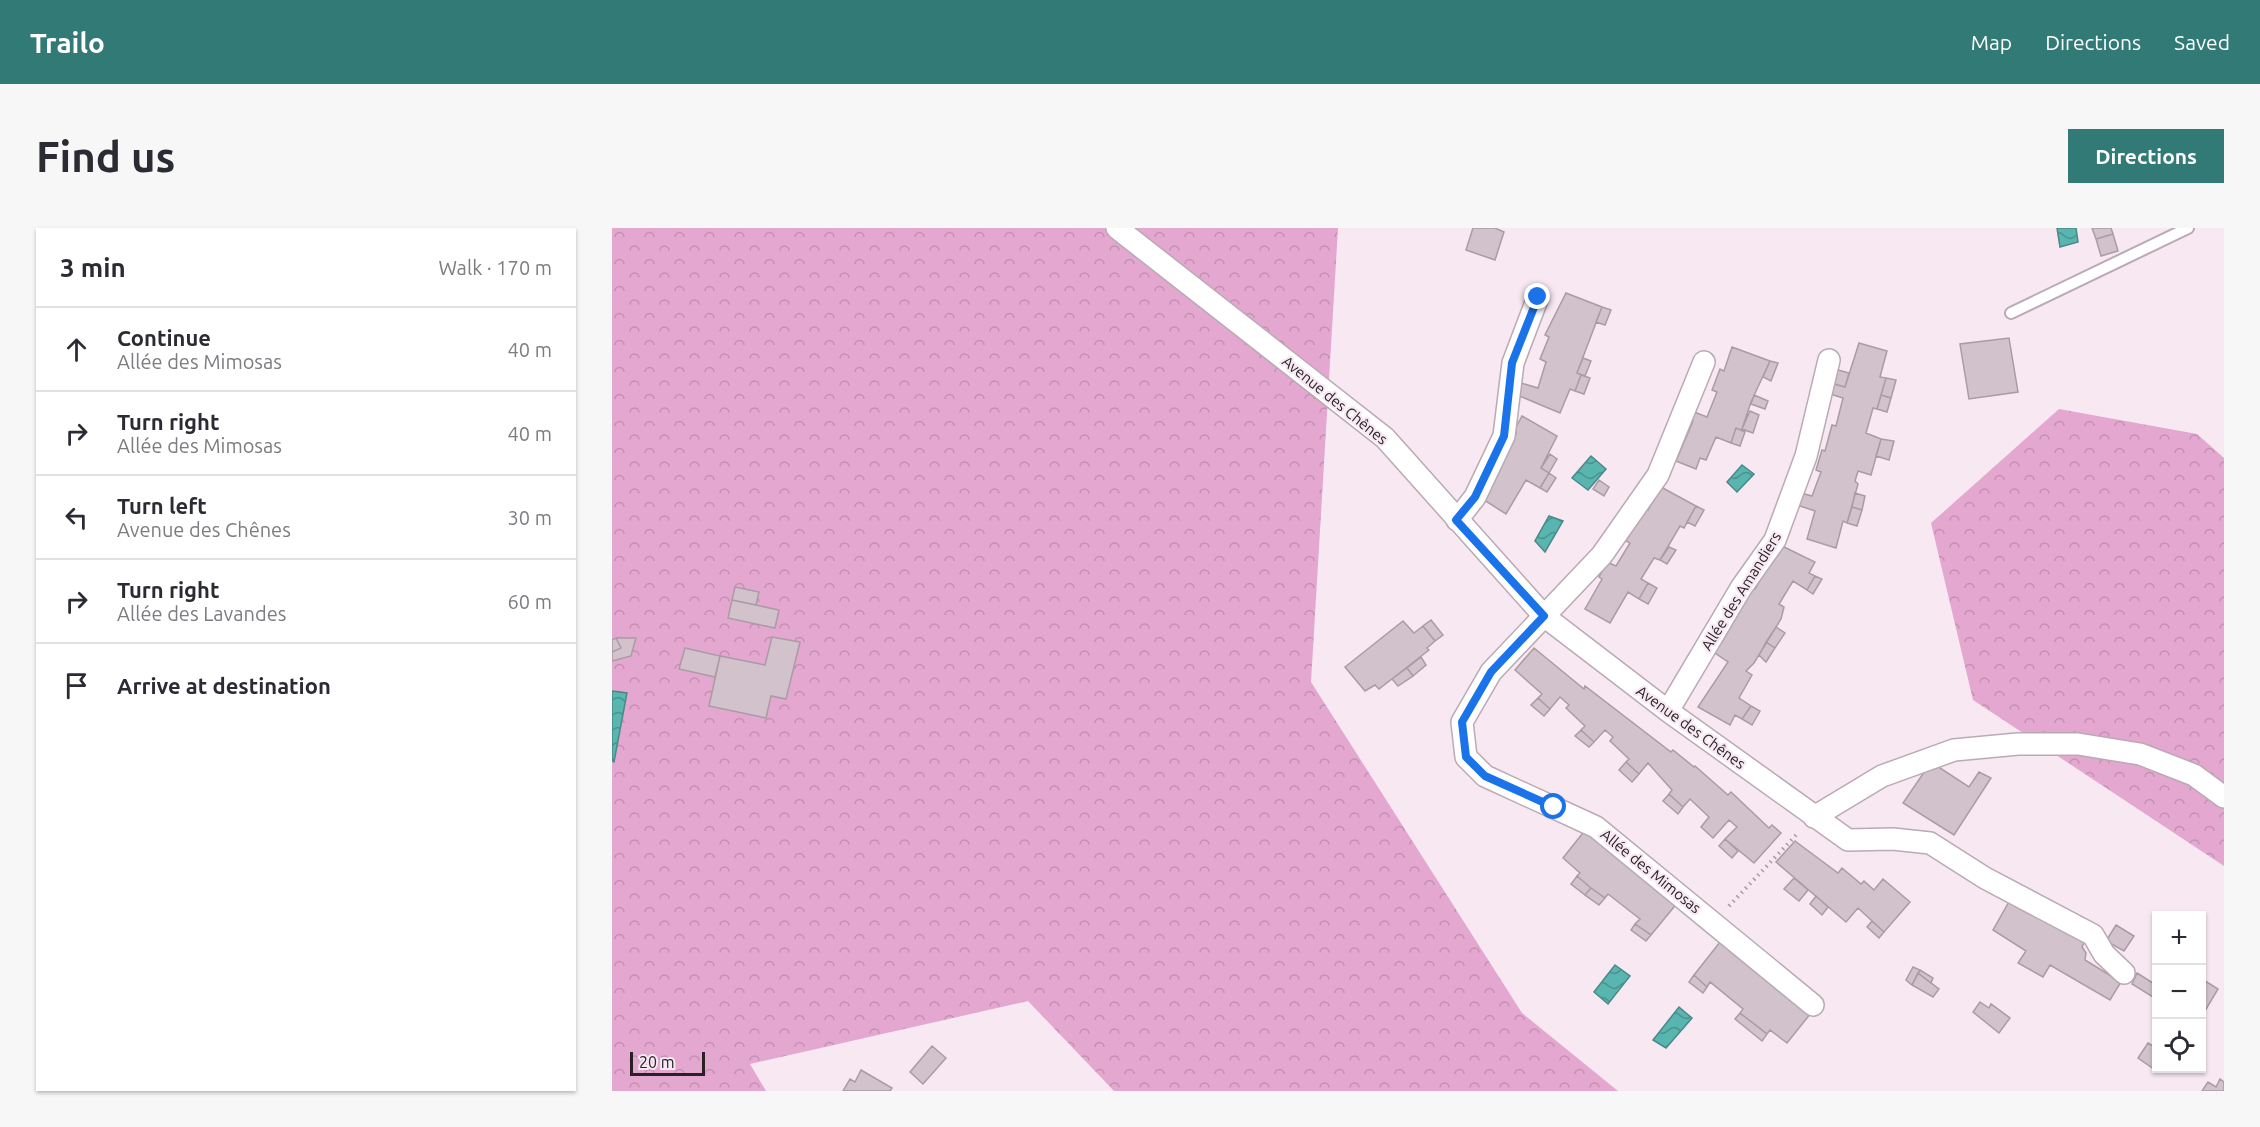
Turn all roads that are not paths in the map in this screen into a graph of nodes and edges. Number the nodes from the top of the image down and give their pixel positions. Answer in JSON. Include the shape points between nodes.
{"nodes":[{"id":1,"x":1117,"y":228,"type":"edge"},
{"id":2,"x":2188,"y":228,"type":"edge"},
{"id":3,"x":1538,"y":297,"type":"dead end"},
{"id":4,"x":2011,"y":313,"type":"dead end"},
{"id":5,"x":1829,"y":360,"type":"dead end"},
{"id":6,"x":1704,"y":362,"type":"dead end"},
{"id":7,"x":1456,"y":520,"type":"junction"},
{"id":8,"x":1544,"y":616,"type":"junction"},
{"id":9,"x":1668,"y":711,"type":"junction"},
{"id":10,"x":2224,"y":797,"type":"edge"},
{"id":11,"x":1814,"y":817,"type":"junction"},
{"id":12,"x":2124,"y":972,"type":"dead end"},
{"id":13,"x":1813,"y":1005,"type":"dead end"}],
"edges":[{"from":1,"to":7,"type":"street","name":"Avenue des Chênes","via":[[1384,438]]},
{"from":2,"to":4,"type":"lane"},
{"from":3,"to":7,"type":"street","via":[[1512,363],[1504,436],[1475,497]]},
{"from":5,"to":9,"type":"street","name":"Allée des Amandiers","via":[[1806,456],[1775,540],[1741,588]]},
{"from":6,"to":8,"type":"street","name":"Allée des Mimosas","via":[[1658,475],[1602,555]]},
{"from":7,"to":8,"type":"street","name":"Avenue des Chênes"},
{"from":8,"to":9,"type":"street","name":"Avenue des Chênes"},
{"from":8,"to":13,"type":"street","name":"Allée des Mimosas","via":[[1491,672],[1462,722],[1466,757],[1485,776],[1596,827]]},
{"from":9,"to":11,"type":"street","name":"Avenue des Chênes"},
{"from":10,"to":11,"type":"street","via":[[2194,775],[2140,754],[2078,744],[2018,744],[1954,750],[1882,776]]},
{"from":11,"to":12,"type":"street","name":"Avenue des Chênes","via":[[1848,840],[1930,843],[1985,878],[2093,935],[2104,954]]}]}
